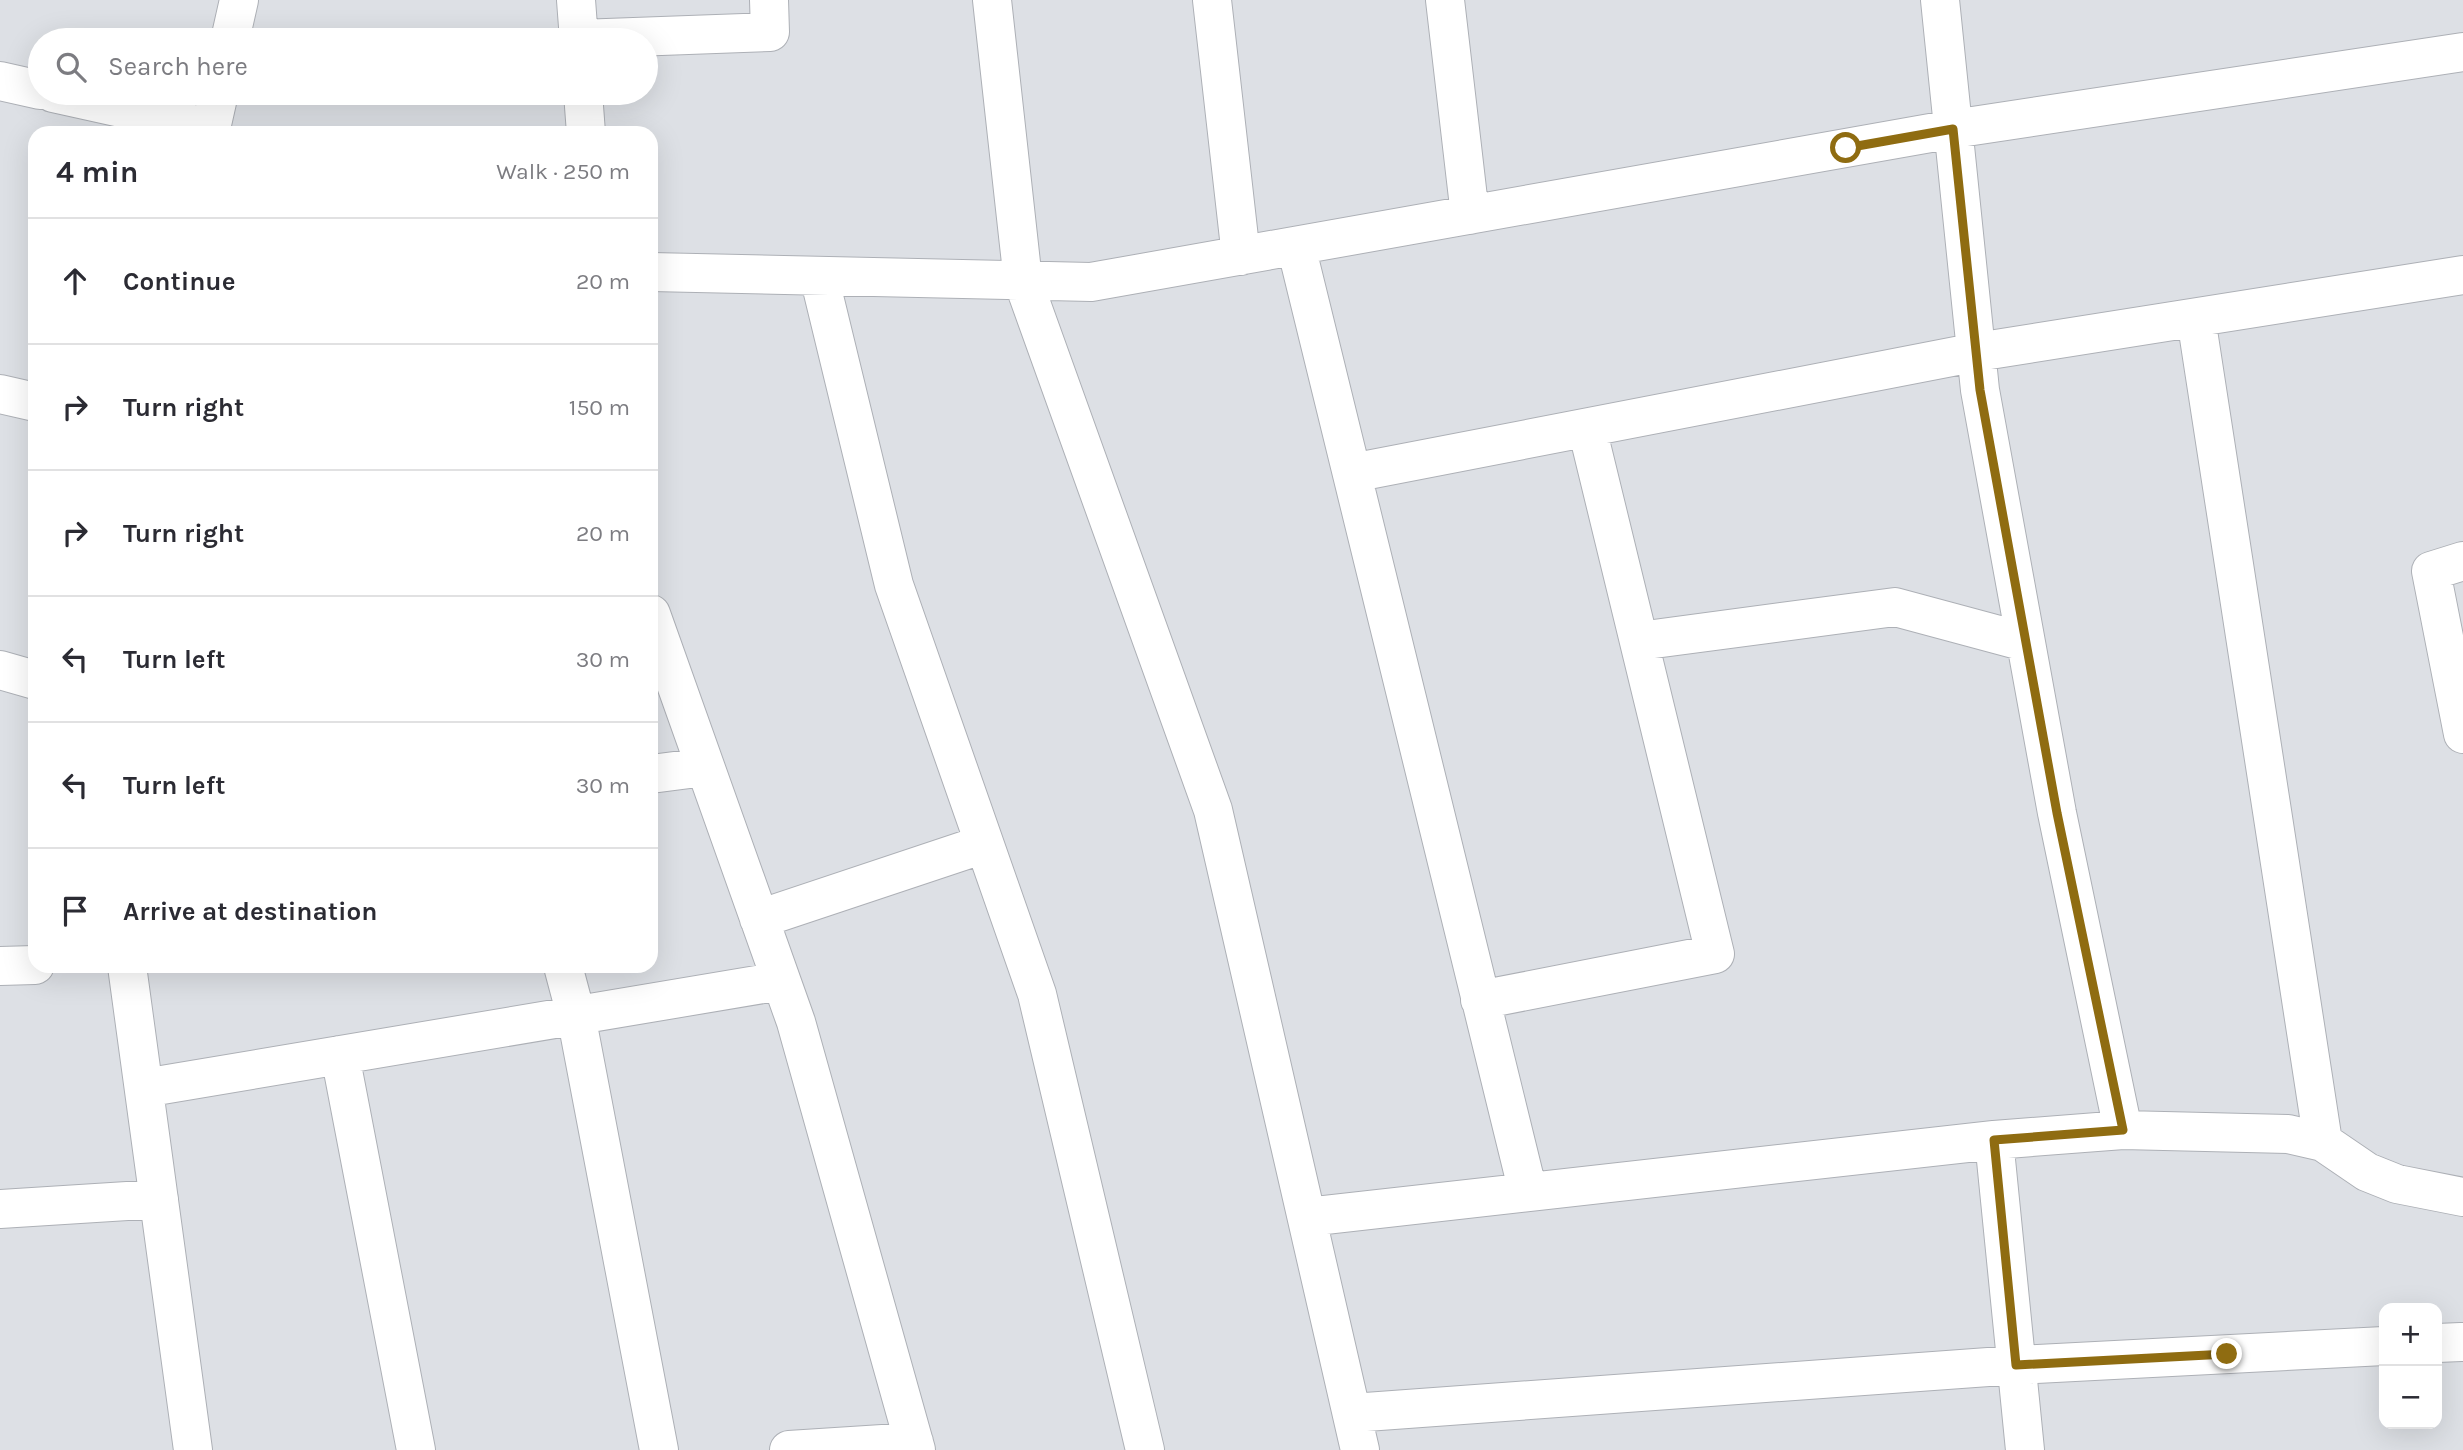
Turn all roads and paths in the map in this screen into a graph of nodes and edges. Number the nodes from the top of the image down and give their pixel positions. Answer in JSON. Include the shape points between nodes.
{"nodes":[{"id":1,"x":239,"y":0,"type":"edge"},
{"id":2,"x":576,"y":0,"type":"edge"},
{"id":3,"x":769,"y":0,"type":"edge"},
{"id":4,"x":992,"y":0,"type":"edge"},
{"id":5,"x":1212,"y":0,"type":"edge"},
{"id":6,"x":1940,"y":0,"type":"edge"},
{"id":7,"x":1454,"y":1,"type":"edge"},
{"id":8,"x":233,"y":28,"type":"edge"},
{"id":9,"x":578,"y":28,"type":"edge"},
{"id":10,"x":658,"y":37,"type":"edge"},
{"id":11,"x":2463,"y":52,"type":"edge"},
{"id":12,"x":0,"y":81,"type":"edge"},
{"id":13,"x":28,"y":87,"type":"edge"},
{"id":14,"x":129,"y":105,"type":"edge"},
{"id":15,"x":584,"y":105,"type":"edge"},
{"id":16,"x":213,"y":118,"type":"edge"},
{"id":17,"x":585,"y":126,"type":"edge"},
{"id":18,"x":1953,"y":129,"type":"junction"},
{"id":19,"x":1470,"y":215,"type":"junction"},
{"id":20,"x":1296,"y":246,"type":"junction"},
{"id":21,"x":1241,"y":256,"type":"junction"},
{"id":22,"x":658,"y":272,"type":"edge"},
{"id":23,"x":2463,"y":275,"type":"edge"},
{"id":24,"x":819,"y":276,"type":"junction"},
{"id":25,"x":1023,"y":281,"type":"junction"},
{"id":26,"x":2196,"y":318,"type":"junction"},
{"id":27,"x":1977,"y":352,"type":"junction"},
{"id":28,"x":0,"y":394,"type":"edge"},
{"id":29,"x":28,"y":400,"type":"edge"},
{"id":30,"x":1587,"y":428,"type":"junction"},
{"id":31,"x":1352,"y":473,"type":"junction"},
{"id":32,"x":2463,"y":561,"type":"edge"},
{"id":33,"x":658,"y":634,"type":"edge"},
{"id":34,"x":1639,"y":641,"type":"junction"},
{"id":35,"x":2025,"y":642,"type":"junction"},
{"id":36,"x":0,"y":670,"type":"edge"},
{"id":37,"x":28,"y":678,"type":"edge"},
{"id":38,"x":2463,"y":734,"type":"edge"},
{"id":39,"x":705,"y":767,"type":"junction"},
{"id":40,"x":658,"y":773,"type":"edge"},
{"id":41,"x":984,"y":844,"type":"junction"},
{"id":42,"x":759,"y":919,"type":"junction"},
{"id":43,"x":28,"y":965,"type":"edge"},
{"id":44,"x":0,"y":966,"type":"edge"},
{"id":45,"x":128,"y":973,"type":"edge"},
{"id":46,"x":566,"y":973,"type":"edge"},
{"id":47,"x":781,"y":981,"type":"junction"},
{"id":48,"x":1480,"y":1000,"type":"junction"},
{"id":49,"x":576,"y":1015,"type":"junction"},
{"id":50,"x":340,"y":1055,"type":"junction"},
{"id":51,"x":144,"y":1088,"type":"junction"},
{"id":52,"x":2123,"y":1130,"type":"junction"},
{"id":53,"x":1994,"y":1140,"type":"junction"},
{"id":54,"x":2323,"y":1142,"type":"junction"},
{"id":55,"x":1528,"y":1192,"type":"junction"},
{"id":56,"x":2463,"y":1197,"type":"edge"},
{"id":57,"x":159,"y":1199,"type":"junction"},
{"id":58,"x":0,"y":1209,"type":"edge"},
{"id":59,"x":1307,"y":1217,"type":"junction"},
{"id":60,"x":2379,"y":1346,"type":"edge"},
{"id":61,"x":2016,"y":1365,"type":"junction"},
{"id":62,"x":1352,"y":1413,"type":"junction"},
{"id":63,"x":915,"y":1446,"type":"edge"},
{"id":64,"x":193,"y":1450,"type":"edge"},
{"id":65,"x":416,"y":1450,"type":"edge"},
{"id":66,"x":659,"y":1450,"type":"edge"},
{"id":67,"x":789,"y":1450,"type":"edge"},
{"id":68,"x":1145,"y":1450,"type":"edge"},
{"id":69,"x":1360,"y":1450,"type":"edge"},
{"id":70,"x":2025,"y":1450,"type":"edge"}],
"edges":[{"from":1,"to":8,"type":"street"},
{"from":2,"to":9,"type":"street"},
{"from":3,"to":10,"type":"street","via":[[771,32]]},
{"from":4,"to":25,"type":"street"},
{"from":5,"to":21,"type":"street"},
{"from":6,"to":18,"type":"street"},
{"from":7,"to":19,"type":"street"},
{"from":11,"to":18,"type":"street"},
{"from":12,"to":13,"type":"street"},
{"from":14,"to":16,"type":"street"},
{"from":15,"to":17,"type":"street"},
{"from":18,"to":19,"type":"street"},
{"from":18,"to":27,"type":"street"},
{"from":19,"to":20,"type":"street"},
{"from":20,"to":21,"type":"street"},
{"from":20,"to":31,"type":"street"},
{"from":21,"to":25,"type":"street","via":[[1091,282]]},
{"from":22,"to":24,"type":"street"},
{"from":23,"to":26,"type":"street"},
{"from":24,"to":25,"type":"street"},
{"from":24,"to":41,"type":"street","via":[[894,585]]},
{"from":25,"to":59,"type":"street","via":[[1213,810]]},
{"from":26,"to":27,"type":"street"},
{"from":26,"to":54,"type":"street"},
{"from":27,"to":30,"type":"street"},
{"from":27,"to":35,"type":"street"},
{"from":28,"to":29,"type":"street"},
{"from":30,"to":31,"type":"street"},
{"from":30,"to":34,"type":"street"},
{"from":31,"to":48,"type":"street"},
{"from":32,"to":38,"type":"street","via":[[2431,571]]},
{"from":33,"to":39,"type":"street"},
{"from":34,"to":35,"type":"street","via":[[1895,607]]},
{"from":34,"to":48,"type":"street","via":[[1714,954]]},
{"from":35,"to":52,"type":"street"},
{"from":36,"to":37,"type":"street"},
{"from":39,"to":40,"type":"street"},
{"from":39,"to":42,"type":"street"},
{"from":41,"to":42,"type":"street"},
{"from":41,"to":68,"type":"street","via":[[1038,994]]},
{"from":42,"to":47,"type":"street"},
{"from":43,"to":44,"type":"street"},
{"from":45,"to":51,"type":"street"},
{"from":46,"to":49,"type":"street"},
{"from":47,"to":49,"type":"street"},
{"from":47,"to":63,"type":"street"},
{"from":48,"to":55,"type":"street"},
{"from":49,"to":50,"type":"street"},
{"from":49,"to":66,"type":"street"},
{"from":50,"to":51,"type":"street"},
{"from":50,"to":65,"type":"street"},
{"from":51,"to":57,"type":"street"},
{"from":52,"to":53,"type":"street"},
{"from":52,"to":54,"type":"street","via":[[2288,1134]]},
{"from":53,"to":55,"type":"street"},
{"from":53,"to":61,"type":"street"},
{"from":54,"to":56,"type":"street","via":[[2367,1172],[2397,1184]]},
{"from":55,"to":59,"type":"street"},
{"from":57,"to":58,"type":"street"},
{"from":57,"to":64,"type":"street"},
{"from":59,"to":62,"type":"street"},
{"from":60,"to":61,"type":"street"},
{"from":61,"to":62,"type":"street"},
{"from":61,"to":70,"type":"street"},
{"from":62,"to":69,"type":"street"},
{"from":63,"to":67,"type":"street"}]}
